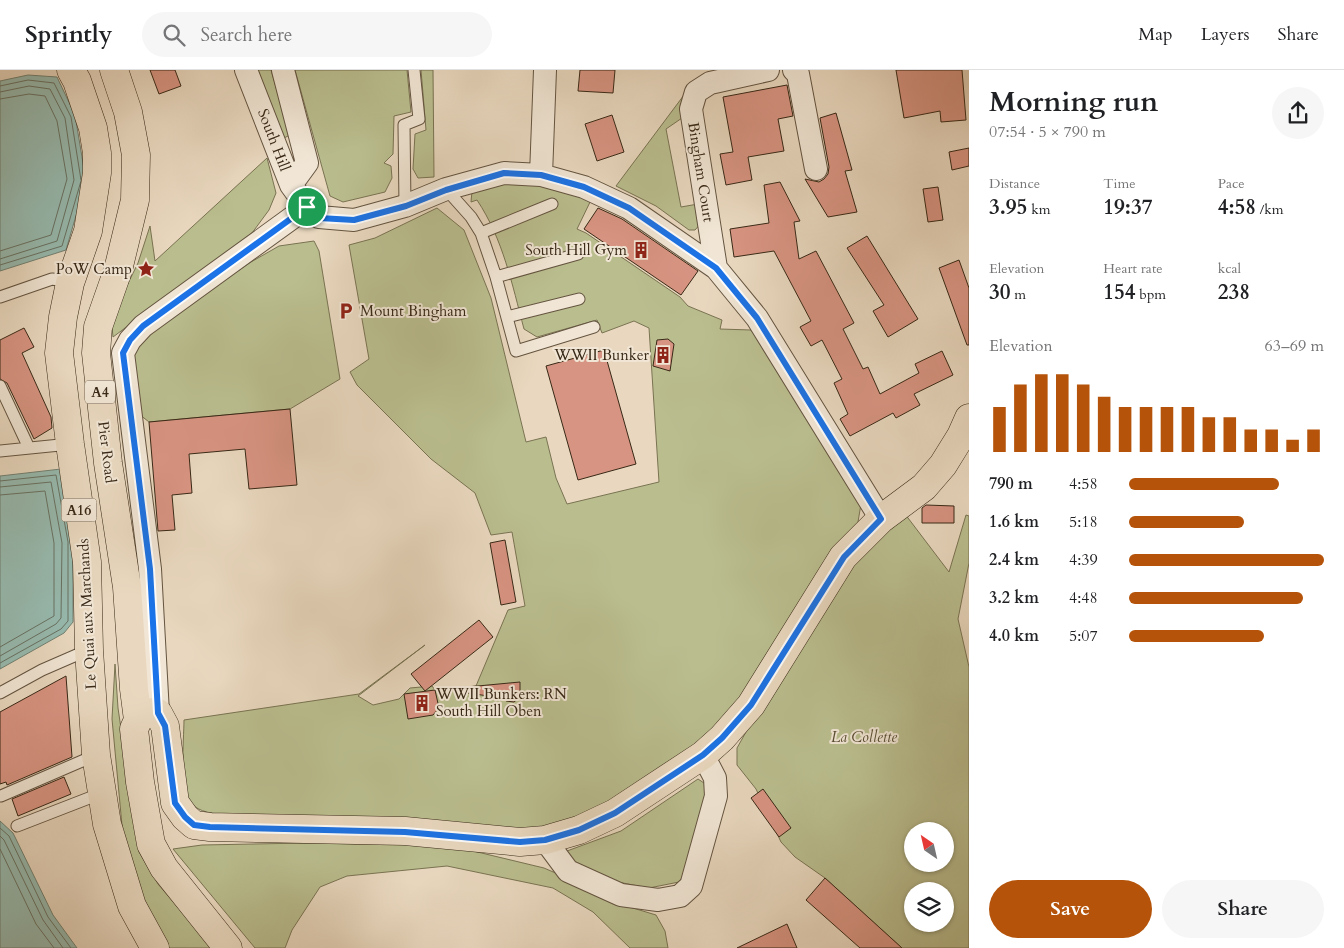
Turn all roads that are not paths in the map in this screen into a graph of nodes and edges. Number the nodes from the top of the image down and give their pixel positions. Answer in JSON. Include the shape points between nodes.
{"nodes":[{"id":1,"x":71,"y":70,"type":"edge"},
{"id":2,"x":114,"y":70,"type":"edge"},
{"id":3,"x":246,"y":70,"type":"edge"},
{"id":4,"x":283,"y":70,"type":"edge"},
{"id":5,"x":414,"y":70,"type":"edge"},
{"id":6,"x":545,"y":70,"type":"edge"},
{"id":7,"x":768,"y":70,"type":"edge"},
{"id":8,"x":794,"y":70,"type":"edge"},
{"id":9,"x":816,"y":169,"type":"dead end"},
{"id":10,"x":541,"y":175,"type":"junction"},
{"id":11,"x":291,"y":184,"type":"junction"},
{"id":12,"x":446,"y":190,"type":"junction"},
{"id":13,"x":552,"y":204,"type":"dead end"},
{"id":14,"x":406,"y":206,"type":"junction"},
{"id":15,"x":307,"y":207,"type":"junction"},
{"id":16,"x":481,"y":233,"type":"junction"},
{"id":17,"x":578,"y":254,"type":"dead end"},
{"id":18,"x":716,"y":268,"type":"junction"},
{"id":19,"x":496,"y":277,"type":"junction"},
{"id":20,"x":70,"y":283,"type":"junction"},
{"id":21,"x":0,"y":297,"type":"edge"},
{"id":22,"x":579,"y":299,"type":"dead end"},
{"id":23,"x":507,"y":317,"type":"junction"},
{"id":24,"x":594,"y":327,"type":"dead end"},
{"id":25,"x":0,"y":386,"type":"edge"},
{"id":26,"x":969,"y":418,"type":"edge"},
{"id":27,"x":70,"y":444,"type":"junction"},
{"id":28,"x":30,"y":448,"type":"junction"},
{"id":29,"x":0,"y":451,"type":"edge"},
{"id":30,"x":881,"y":519,"type":"junction"},
{"id":31,"x":89,"y":650,"type":"junction"},
{"id":32,"x":0,"y":693,"type":"edge"},
{"id":33,"x":148,"y":717,"type":"junction"},
{"id":34,"x":96,"y":755,"type":"junction"},
{"id":35,"x":703,"y":755,"type":"junction"},
{"id":36,"x":102,"y":793,"type":"junction"},
{"id":37,"x":1,"y":796,"type":"dead end"},
{"id":38,"x":17,"y":826,"type":"dead end"},
{"id":39,"x":545,"y":840,"type":"junction"},
{"id":40,"x":155,"y":948,"type":"edge"},
{"id":41,"x":228,"y":948,"type":"edge"}],
"edges":[{"from":1,"to":20,"type":"main road","name":"Le Quai aux Marchands","number":"A16","via":[[93,128],[97,173],[88,231]]},
{"from":2,"to":33,"type":"main road","name":"Pier Road","number":"A4","via":[[128,112],[136,155],[135,200],[118,270],[98,326],[96,353],[108,463],[127,587],[134,688]]},
{"from":3,"to":11,"type":"street","name":"South Hill"},
{"from":4,"to":11,"type":"street","via":[[307,163]]},
{"from":5,"to":14,"type":"lane","via":[[419,119],[404,125]]},
{"from":6,"to":10,"type":"street"},
{"from":7,"to":18,"type":"street","name":"Bingham Court","via":[[710,83],[696,92],[691,109]]},
{"from":8,"to":9,"type":"street","via":[[798,74]]},
{"from":10,"to":12,"type":"street","name":"South Hill","via":[[504,173]]},
{"from":10,"to":18,"type":"street","name":"South Hill","via":[[584,187],[629,208]]},
{"from":11,"to":15,"type":"street","name":"South Hill"},
{"from":12,"to":14,"type":"street","name":"South Hill"},
{"from":12,"to":16,"type":"lane"},
{"from":13,"to":16,"type":"lane"},
{"from":14,"to":15,"type":"street","name":"South Hill","via":[[354,220],[319,218]]},
{"from":15,"to":33,"type":"street","via":[[143,326],[123,353],[150,569]]},
{"from":16,"to":19,"type":"lane"},
{"from":17,"to":19,"type":"lane"},
{"from":18,"to":30,"type":"street","name":"South Hill","via":[[757,318]]},
{"from":19,"to":23,"type":"lane"},
{"from":20,"to":21,"type":"lane","via":[[52,279]]},
{"from":20,"to":27,"type":"main road","name":"Le Quai aux Marchands","number":"A16","via":[[59,353]]},
{"from":22,"to":23,"type":"lane"},
{"from":23,"to":24,"type":"lane","via":[[516,351]]},
{"from":25,"to":28,"type":"lane"},
{"from":26,"to":30,"type":"main road","number":"A4","via":[[943,465],[924,487]]},
{"from":27,"to":28,"type":"lane"},
{"from":27,"to":31,"type":"main road","name":"Le Quai aux Marchands","number":"A16","via":[[87,562]]},
{"from":28,"to":29,"type":"lane"},
{"from":30,"to":35,"type":"main road","number":"A4","via":[[844,557],[751,705]]},
{"from":31,"to":32,"type":"lane"},
{"from":31,"to":34,"type":"main road","name":"Le Quai aux Marchands","number":"A16"},
{"from":33,"to":39,"type":"main road","number":"A4","via":[[165,726],[175,803],[194,825],[405,832],[520,842]]},
{"from":33,"to":41,"type":"main road","via":[[134,729],[151,844],[164,868]]},
{"from":34,"to":36,"type":"main road","name":"Le Quai aux Marchands","number":"A16"},
{"from":34,"to":37,"type":"lane"},
{"from":35,"to":39,"type":"main road","number":"A4","via":[[615,813],[579,830]]},
{"from":35,"to":39,"type":"street","via":[[715,778],[716,796],[691,886],[680,896],[658,900],[621,895],[568,871]]},
{"from":36,"to":38,"type":"lane"},
{"from":36,"to":40,"type":"main road","name":"Le Quai aux Marchands","number":"A16","via":[[107,824],[132,906]]}]}
